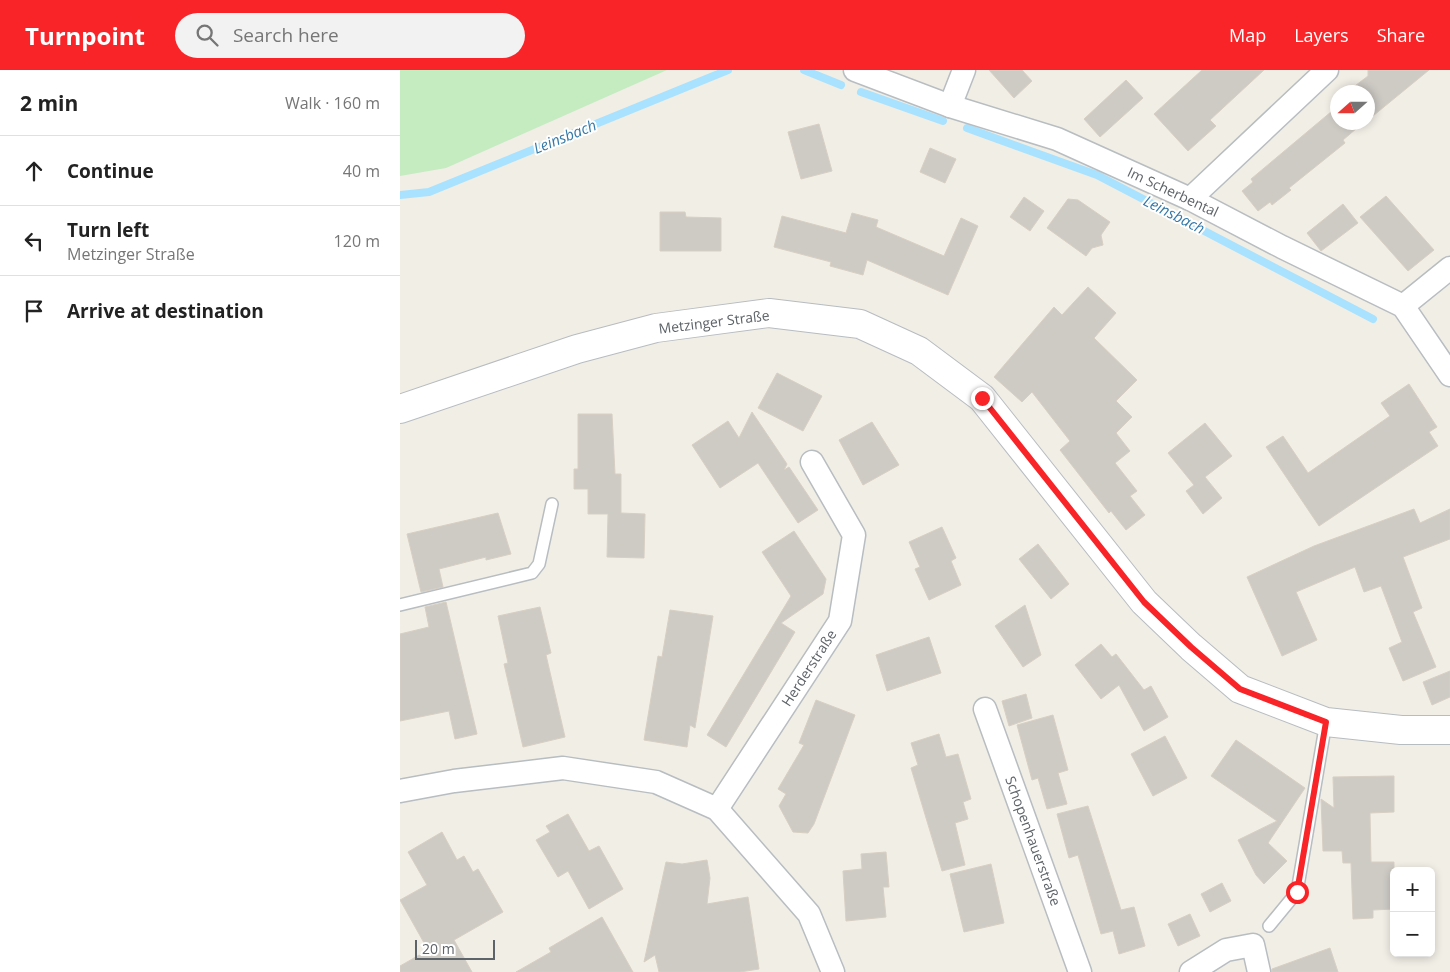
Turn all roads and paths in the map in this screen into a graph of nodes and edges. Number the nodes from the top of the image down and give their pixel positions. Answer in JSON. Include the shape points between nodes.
{"nodes":[{"id":1,"x":855,"y":70,"type":"edge"},
{"id":2,"x":964,"y":70,"type":"edge"},
{"id":3,"x":1327,"y":70,"type":"edge"},
{"id":4,"x":950,"y":106,"type":"junction"},
{"id":5,"x":1190,"y":199,"type":"junction"},
{"id":6,"x":1450,"y":268,"type":"edge"},
{"id":7,"x":1402,"y":306,"type":"junction"},
{"id":8,"x":1450,"y":375,"type":"edge"},
{"id":9,"x":400,"y":409,"type":"edge"},
{"id":10,"x":812,"y":462,"type":"dead end"},
{"id":11,"x":552,"y":504,"type":"dead end"},
{"id":12,"x":400,"y":605,"type":"edge"},
{"id":13,"x":985,"y":710,"type":"dead end"},
{"id":14,"x":1326,"y":722,"type":"junction"},
{"id":15,"x":1450,"y":730,"type":"edge"},
{"id":16,"x":400,"y":791,"type":"edge"},
{"id":17,"x":717,"y":809,"type":"junction"},
{"id":18,"x":1269,"y":926,"type":"dead end"},
{"id":19,"x":833,"y":972,"type":"edge"},
{"id":20,"x":1080,"y":972,"type":"edge"},
{"id":21,"x":1191,"y":972,"type":"edge"},
{"id":22,"x":1259,"y":972,"type":"edge"}],
"edges":[{"from":1,"to":4,"type":"street","name":"Im Scherbental"},
{"from":2,"to":4,"type":"street"},
{"from":3,"to":5,"type":"street"},
{"from":4,"to":5,"type":"street","name":"Im Scherbental","via":[[1057,139]]},
{"from":5,"to":7,"type":"street","name":"Im Scherbental"},
{"from":6,"to":7,"type":"street"},
{"from":7,"to":8,"type":"street","name":"Im Scherbental"},
{"from":9,"to":14,"type":"main road","name":"Metzinger Straße","via":[[577,349],[656,328],[769,313],[860,324],[919,350],[982,398],[1144,602],[1240,689]]},
{"from":10,"to":17,"type":"street","name":"Herderstraße","via":[[854,536],[840,621]]},
{"from":11,"to":12,"type":"lane","via":[[539,564],[532,573]]},
{"from":13,"to":20,"type":"street","name":"Schopenhauerstraße"},
{"from":14,"to":15,"type":"main road","name":"Metzinger Straße","via":[[1401,730]]},
{"from":14,"to":18,"type":"lane","via":[[1297,892]]},
{"from":16,"to":17,"type":"street","via":[[563,768],[656,782]]},
{"from":17,"to":19,"type":"street","via":[[809,914]]},
{"from":21,"to":22,"type":"street","via":[[1226,950],[1253,945]]}]}
